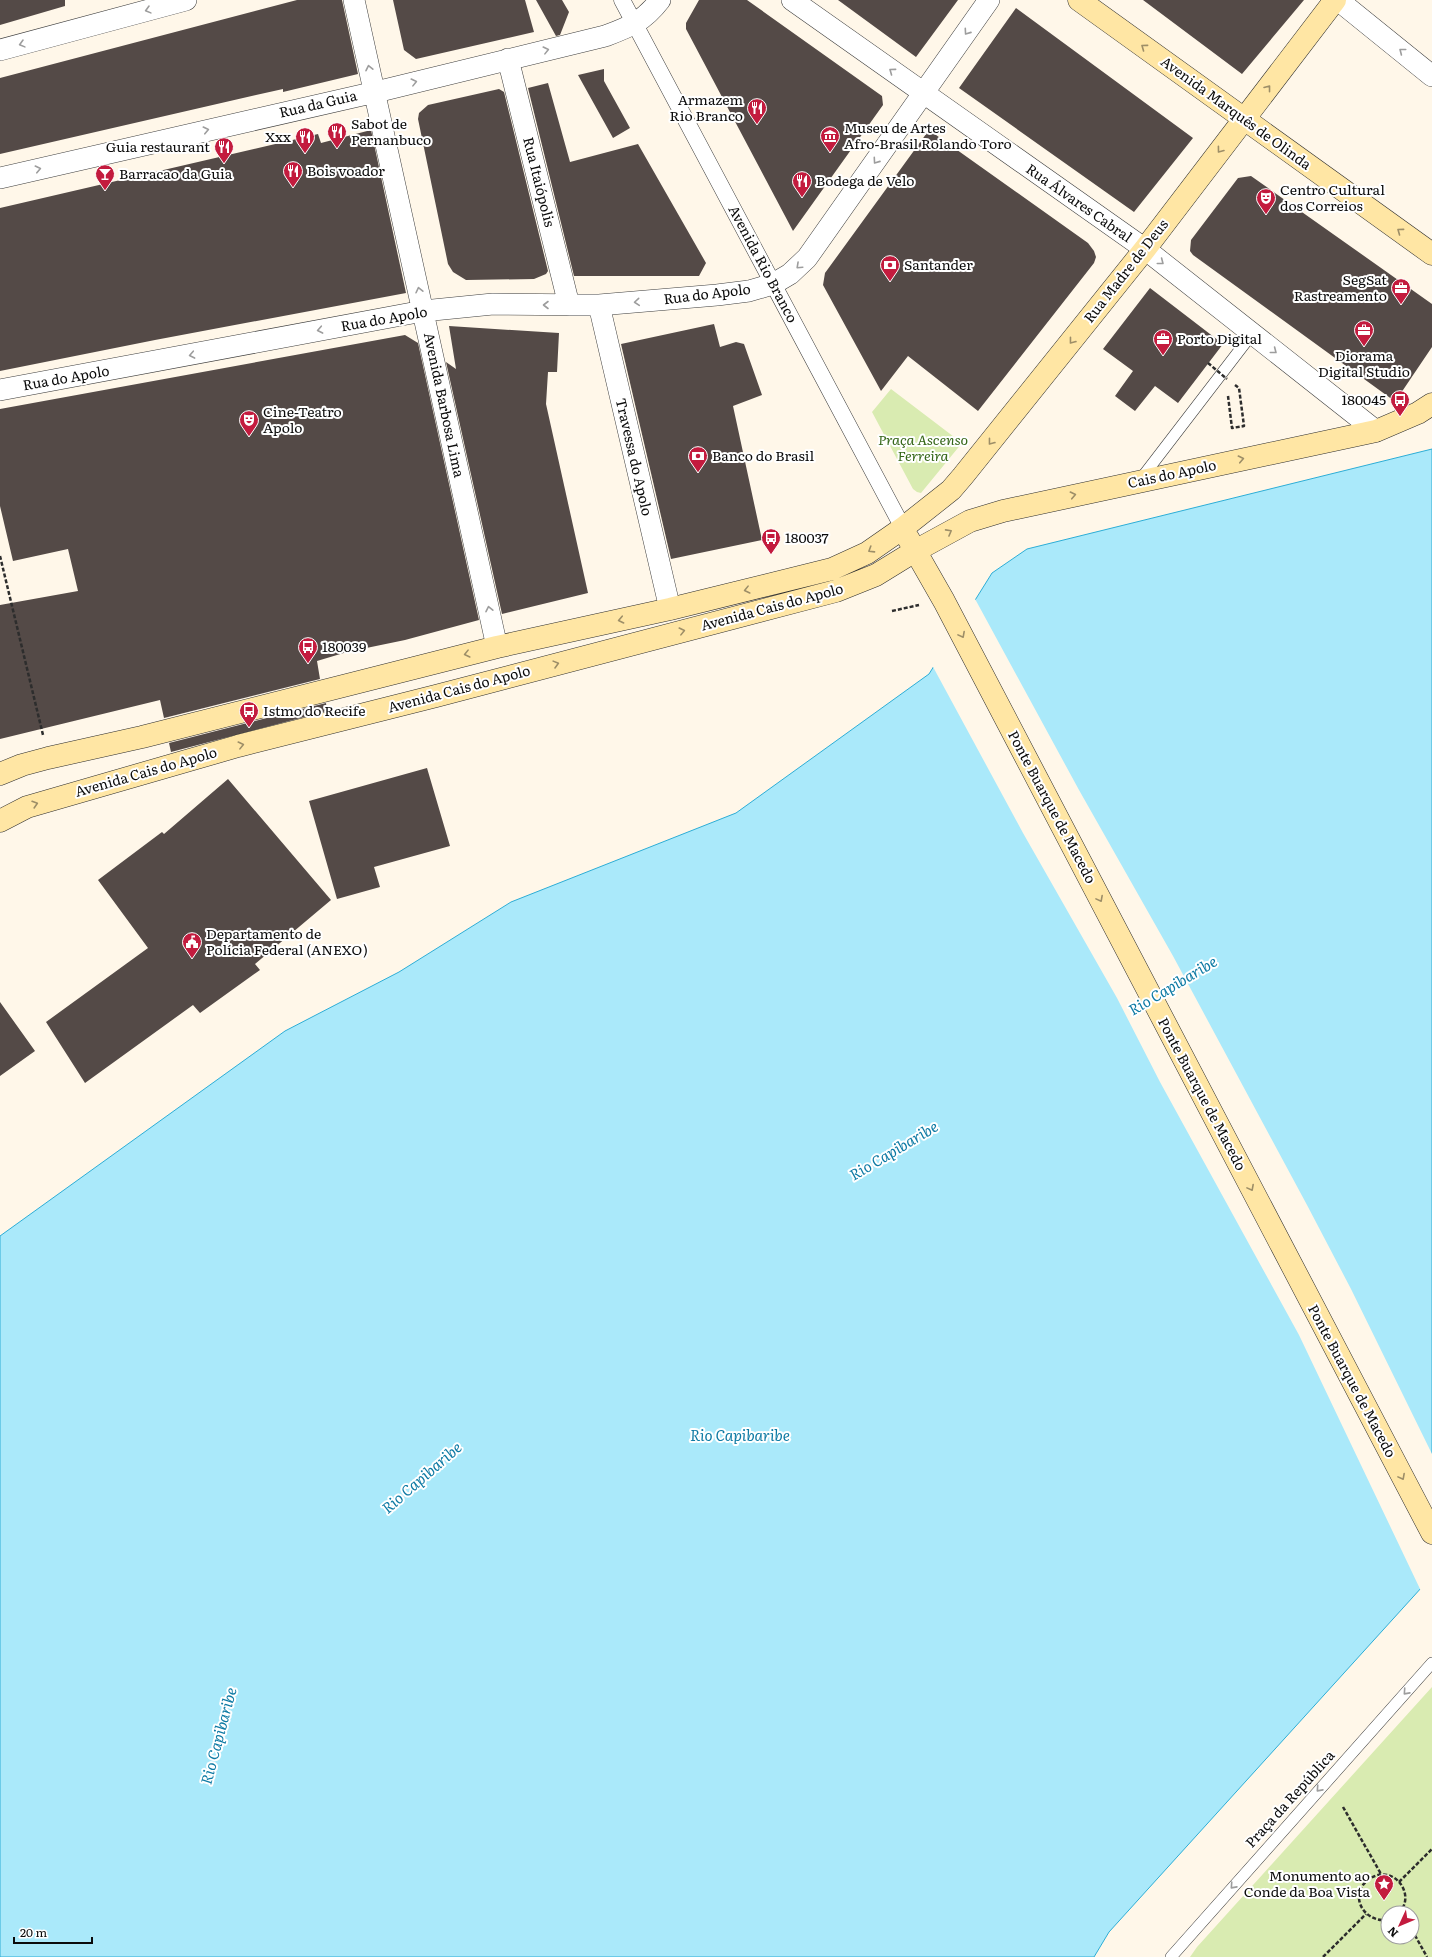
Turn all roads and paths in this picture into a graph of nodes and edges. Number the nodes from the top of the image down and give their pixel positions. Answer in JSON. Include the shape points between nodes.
{"nodes":[{"id":1,"x":186,"y":0,"type":"edge"},
{"id":2,"x":354,"y":0,"type":"edge"},
{"id":3,"x":622,"y":0,"type":"edge"},
{"id":4,"x":660,"y":0,"type":"edge"},
{"id":5,"x":792,"y":0,"type":"edge"},
{"id":6,"x":989,"y":0,"type":"edge"},
{"id":7,"x":1079,"y":0,"type":"edge"},
{"id":8,"x":1335,"y":0,"type":"edge"},
{"id":9,"x":1338,"y":0,"type":"edge"},
{"id":10,"x":635,"y":24,"type":"junction"},
{"id":11,"x":0,"y":50,"type":"edge"},
{"id":12,"x":508,"y":59,"type":"junction"},
{"id":13,"x":1432,"y":76,"type":"edge"},
{"id":14,"x":374,"y":92,"type":"junction"},
{"id":15,"x":924,"y":94,"type":"junction"},
{"id":16,"x":1244,"y":119,"type":"junction"},
{"id":17,"x":0,"y":178,"type":"edge"},
{"id":18,"x":1145,"y":249,"type":"junction"},
{"id":19,"x":1432,"y":254,"type":"edge"},
{"id":20,"x":773,"y":284,"type":"junction"},
{"id":21,"x":569,"y":305,"type":"junction"},
{"id":22,"x":598,"y":305,"type":"junction"},
{"id":23,"x":424,"y":311,"type":"junction"},
{"id":24,"x":1252,"y":334,"type":"junction"},
{"id":25,"x":1208,"y":363,"type":"dead end"},
{"id":26,"x":1227,"y":378,"type":"dead end"},
{"id":27,"x":1239,"y":388,"type":"dead end"},
{"id":28,"x":0,"y":390,"type":"edge"},
{"id":29,"x":1229,"y":400,"type":"dead end"},
{"id":30,"x":1432,"y":404,"type":"edge"},
{"id":31,"x":1376,"y":431,"type":"junction"},
{"id":32,"x":1140,"y":480,"type":"junction"},
{"id":33,"x":903,"y":528,"type":"junction"},
{"id":34,"x":915,"y":551,"type":"junction"},
{"id":35,"x":0,"y":556,"type":"edge"},
{"id":36,"x":670,"y":609,"type":"junction"},
{"id":37,"x":497,"y":647,"type":"junction"},
{"id":38,"x":48,"y":758,"type":"junction"},
{"id":39,"x":0,"y":774,"type":"edge"},
{"id":40,"x":0,"y":821,"type":"edge"},
{"id":41,"x":1432,"y":1534,"type":"edge"},
{"id":42,"x":1432,"y":1663,"type":"edge"},
{"id":43,"x":1343,"y":1807,"type":"dead end"},
{"id":44,"x":1432,"y":1849,"type":"edge"},
{"id":45,"x":1381,"y":1874,"type":"junction"},
{"id":46,"x":1399,"y":1882,"type":"junction"},
{"id":47,"x":1404,"y":1905,"type":"edge"},
{"id":48,"x":1366,"y":1914,"type":"junction"},
{"id":49,"x":1380,"y":1919,"type":"edge"},
{"id":50,"x":1420,"y":1944,"type":"edge"},
{"id":51,"x":1171,"y":1957,"type":"edge"},
{"id":52,"x":1323,"y":1957,"type":"edge"},
{"id":53,"x":1427,"y":1957,"type":"edge"}],
"edges":[{"from":1,"to":11,"type":"street","one_way":true},
{"from":14,"to":2,"type":"street","name":"Avenida Barbosa Lima","one_way":true},
{"from":3,"to":10,"type":"street","name":"Avenida Rio Branco"},
{"from":4,"to":10,"type":"street","name":"Rua da Guia"},
{"from":15,"to":5,"type":"street","name":"Rua Álvares Cabral","one_way":true},
{"from":6,"to":15,"type":"street","name":"Rua do Apolo","one_way":true},
{"from":16,"to":7,"type":"main road","name":"Avenida Marquês de Olinda","one_way":true},
{"from":16,"to":8,"type":"main road","name":"Rua Madre de Deus","one_way":true},
{"from":13,"to":9,"type":"street","one_way":true},
{"from":12,"to":10,"type":"street","name":"Rua da Guia","one_way":true,"via":[[605,36]]},
{"from":10,"to":20,"type":"street","name":"Avenida Rio Branco"},
{"from":14,"to":12,"type":"street","name":"Rua da Guia","one_way":true},
{"from":12,"to":21,"type":"street","name":"Rua Itaiópolis"},
{"from":17,"to":14,"type":"street","name":"Rua da Guia","one_way":true},
{"from":23,"to":14,"type":"street","name":"Avenida Barbosa Lima","one_way":true},
{"from":15,"to":18,"type":"street","name":"Rua Álvares Cabral"},
{"from":15,"to":20,"type":"street","name":"Rua do Apolo","one_way":true,"via":[[807,258],[790,274]]},
{"from":16,"to":18,"type":"main road","name":"Rua Madre de Deus","one_way":true},
{"from":19,"to":16,"type":"main road","name":"Avenida Marquês de Olinda","one_way":true},
{"from":18,"to":24,"type":"street","name":"Rua Álvares Cabral","one_way":true},
{"from":18,"to":33,"type":"main road","name":"Rua Madre de Deus","one_way":true,"via":[[951,490]]},
{"from":20,"to":22,"type":"street","name":"Rua do Apolo","one_way":true,"via":[[717,295]]},
{"from":20,"to":33,"type":"street","name":"Avenida Rio Branco"},
{"from":21,"to":22,"type":"street","name":"Rua do Apolo"},
{"from":21,"to":23,"type":"street","name":"Rua do Apolo","one_way":true,"via":[[493,304]]},
{"from":22,"to":36,"type":"street","name":"Travessa do Apolo"},
{"from":23,"to":28,"type":"street","name":"Rua do Apolo","one_way":true},
{"from":37,"to":23,"type":"street","name":"Avenida Barbosa Lima","one_way":true},
{"from":24,"to":31,"type":"street","name":"Rua Álvares Cabral","one_way":true},
{"from":24,"to":32,"type":"lane"},
{"from":25,"to":26,"type":"path","bridge":true},
{"from":27,"to":29,"type":"path","via":[[1244,426],[1232,428]]},
{"from":30,"to":31,"type":"main road","name":"Cais do Apolo","via":[[1418,413]]},
{"from":32,"to":31,"type":"main road","name":"Cais do Apolo","one_way":true},
{"from":34,"to":32,"type":"main road","name":"Cais do Apolo","one_way":true,"via":[[970,521],[1002,510]]},
{"from":33,"to":34,"type":"main road","name":"Ponte Buarque de Macedo"},
{"from":33,"to":36,"type":"main road","name":"Avenida Cais do Apolo","one_way":true,"via":[[867,553],[832,569]]},
{"from":40,"to":34,"type":"main road","name":"Avenida Cais do Apolo","one_way":true,"via":[[27,806],[238,746],[836,591],[876,575]]},
{"from":34,"to":41,"type":"main road","name":"Ponte Buarque de Macedo","one_way":true,"via":[[944,601]]},
{"from":35,"to":38,"type":"path"},
{"from":36,"to":37,"type":"main road","name":"Avenida Cais do Apolo","one_way":true},
{"from":37,"to":38,"type":"main road","name":"Avenida Cais do Apolo","one_way":true,"via":[[142,737]]},
{"from":38,"to":39,"type":"main road","name":"Avenida Cais do Apolo"},
{"from":42,"to":51,"type":"lane","name":"Praça da República","one_way":true},
{"from":43,"to":45,"type":"path"},
{"from":44,"to":46,"type":"path"},
{"from":45,"to":46,"type":"path"},
{"from":45,"to":48,"type":"path","via":[[1369,1879],[1360,1889],[1359,1898]]},
{"from":46,"to":47,"type":"path","via":[[1405,1894]]},
{"from":48,"to":49,"type":"path"},
{"from":48,"to":52,"type":"path"},
{"from":50,"to":53,"type":"path"}]}
